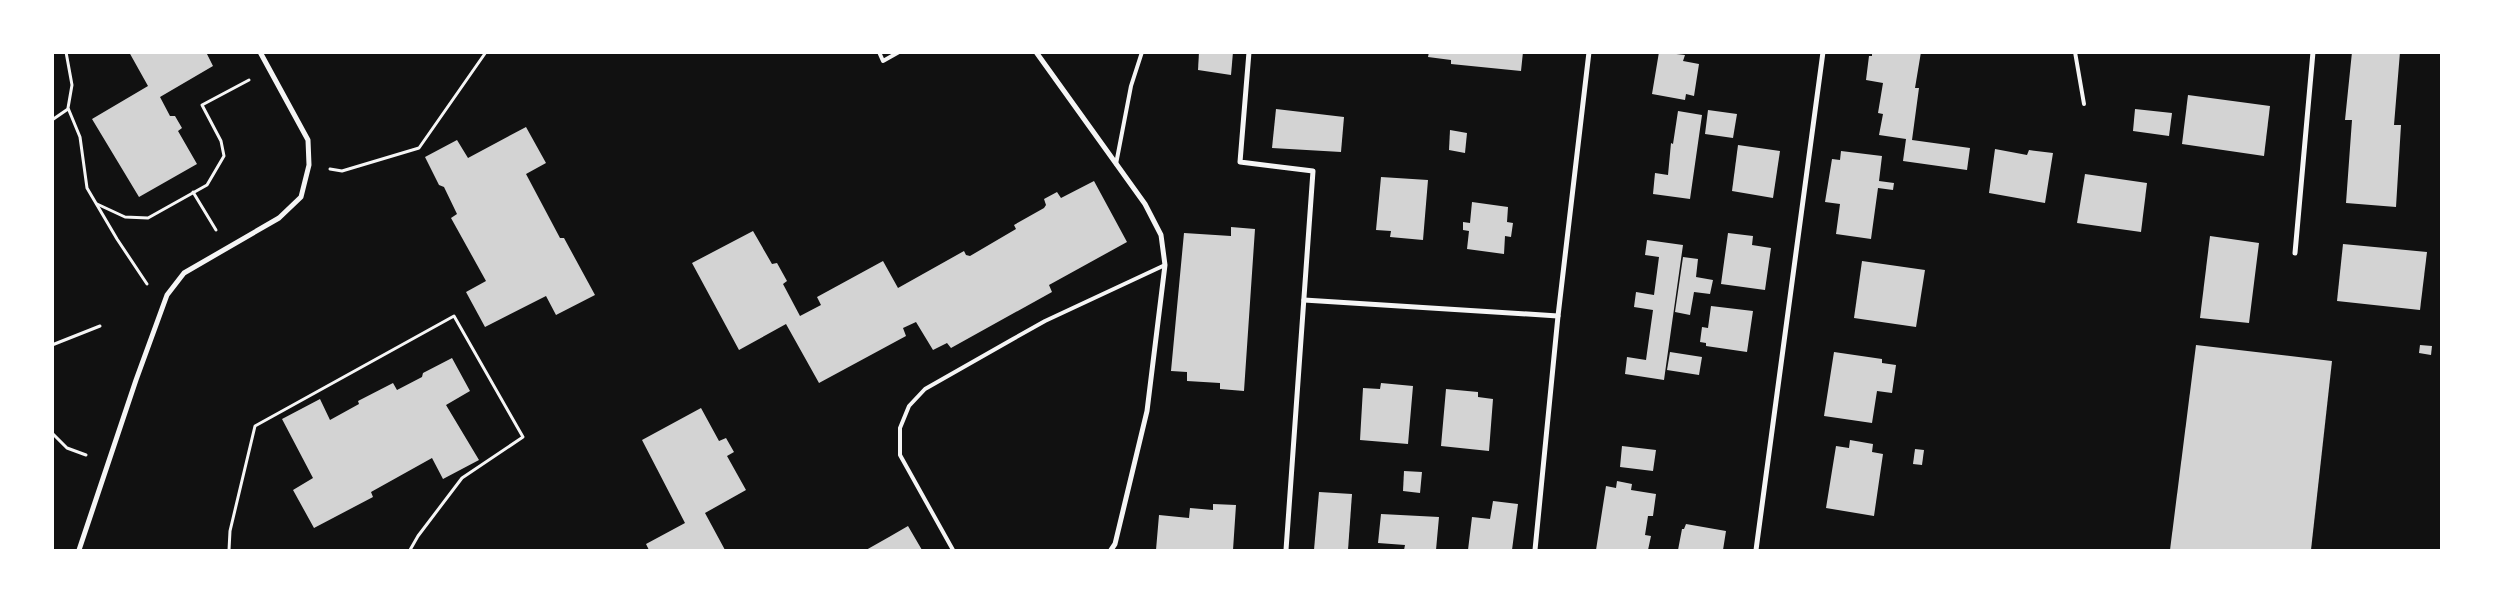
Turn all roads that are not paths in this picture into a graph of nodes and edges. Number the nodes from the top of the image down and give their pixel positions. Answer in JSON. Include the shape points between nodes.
{"nodes":[{"id":1,"x":260,"y":52,"type":"edge"},
{"id":2,"x":879,"y":52,"type":"edge"},
{"id":3,"x":899,"y":52,"type":"edge"},
{"id":4,"x":1036,"y":52,"type":"edge"},
{"id":5,"x":1142,"y":52,"type":"edge"},
{"id":6,"x":1249,"y":52,"type":"edge"},
{"id":7,"x":1589,"y":52,"type":"edge"},
{"id":8,"x":1823,"y":52,"type":"edge"},
{"id":9,"x":2075,"y":52,"type":"edge"},
{"id":10,"x":2313,"y":52,"type":"edge"},
{"id":11,"x":2084,"y":104,"type":"dead end"},
{"id":12,"x":1116,"y":164,"type":"junction"},
{"id":13,"x":2295,"y":253,"type":"dead end"},
{"id":14,"x":1165,"y":265,"type":"junction"},
{"id":15,"x":1304,"y":300,"type":"junction"},
{"id":16,"x":1558,"y":316,"type":"junction"},
{"id":17,"x":79,"y":550,"type":"edge"},
{"id":18,"x":954,"y":550,"type":"edge"},
{"id":19,"x":1111,"y":550,"type":"edge"},
{"id":20,"x":1286,"y":550,"type":"edge"},
{"id":21,"x":1535,"y":550,"type":"edge"},
{"id":22,"x":1756,"y":550,"type":"edge"}],
"edges":[{"from":1,"to":17,"type":"street","via":[[308,140],[309,166],[301,197],[279,218],[184,273],[168,295]]},
{"from":2,"to":3,"type":"lane","via":[[884,61]]},
{"from":4,"to":12,"type":"street"},
{"from":5,"to":12,"type":"lane","via":[[1131,86]]},
{"from":6,"to":15,"type":"street","via":[[1240,162],[1312,171]]},
{"from":7,"to":16,"type":"street"},
{"from":8,"to":22,"type":"street"},
{"from":9,"to":11,"type":"lane"},
{"from":10,"to":13,"type":"street"},
{"from":12,"to":14,"type":"street","via":[[1145,204],[1161,235]]},
{"from":14,"to":18,"type":"lane","via":[[1013,338],[925,389],[909,406],[900,428],[900,455]]},
{"from":14,"to":19,"type":"street","via":[[1147,411]]},
{"from":15,"to":16,"type":"street"},
{"from":15,"to":20,"type":"street"},
{"from":16,"to":21,"type":"street"}]}
